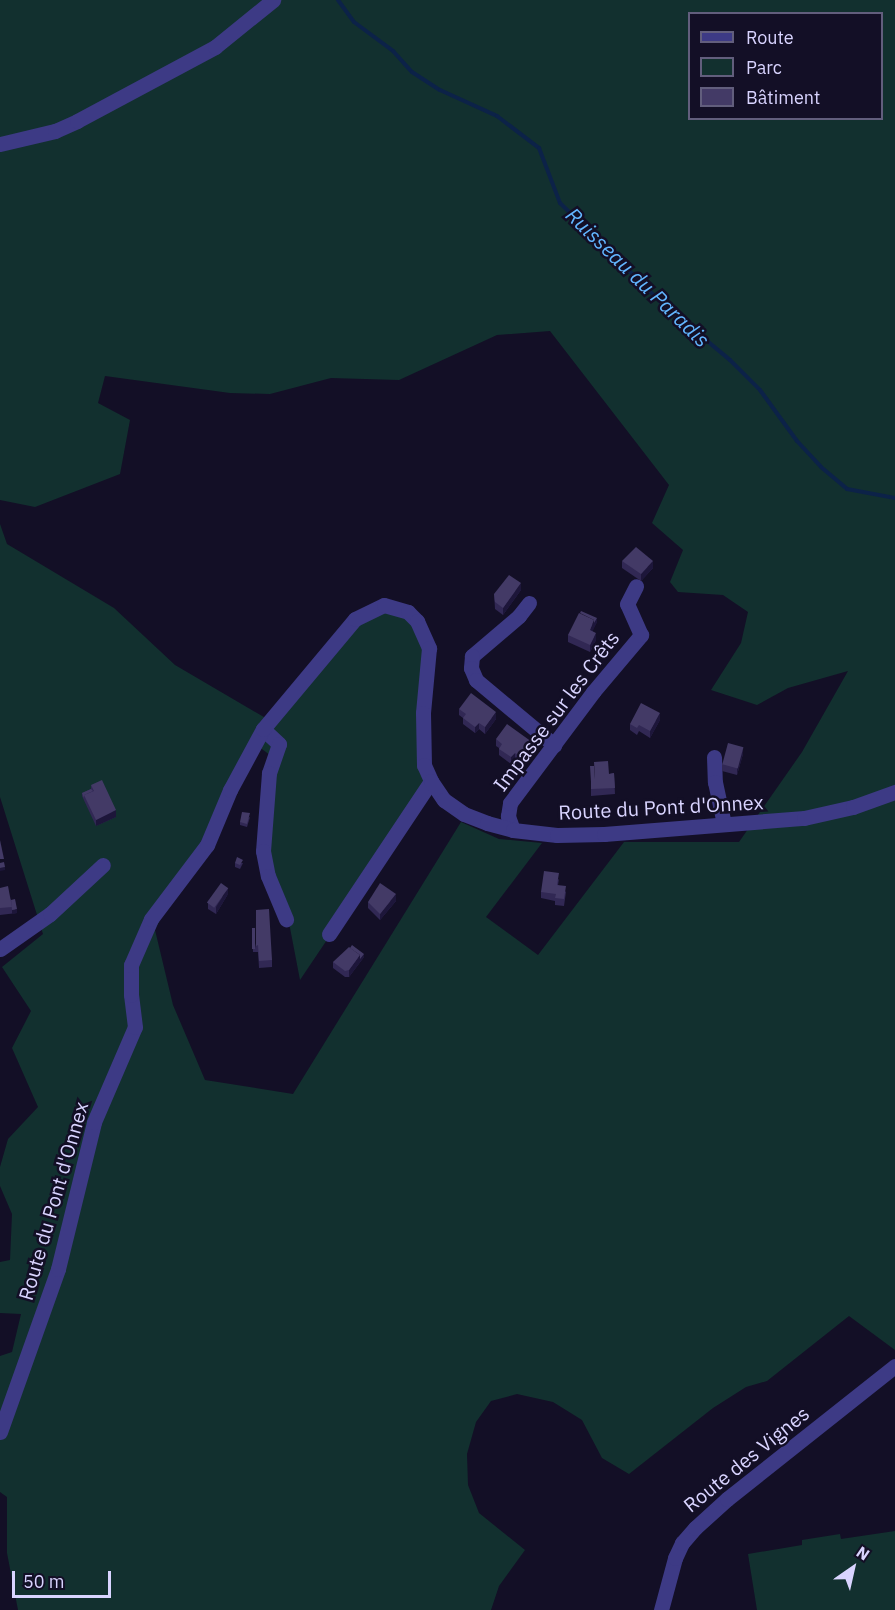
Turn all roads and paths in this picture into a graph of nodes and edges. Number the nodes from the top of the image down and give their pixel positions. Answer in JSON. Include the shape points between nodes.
{"nodes":[{"id":1,"x":273,"y":0,"type":"edge"},
{"id":2,"x":0,"y":144,"type":"edge"},
{"id":3,"x":636,"y":586,"type":"dead end"},
{"id":4,"x":529,"y":603,"type":"dead end"},
{"id":5,"x":263,"y":729,"type":"junction"},
{"id":6,"x":554,"y":745,"type":"junction"},
{"id":7,"x":714,"y":757,"type":"dead end"},
{"id":8,"x":431,"y":781,"type":"junction"},
{"id":9,"x":895,"y":792,"type":"edge"},
{"id":10,"x":724,"y":824,"type":"junction"},
{"id":11,"x":513,"y":831,"type":"junction"},
{"id":12,"x":103,"y":865,"type":"dead end"},
{"id":13,"x":286,"y":919,"type":"dead end"},
{"id":14,"x":329,"y":934,"type":"dead end"},
{"id":15,"x":0,"y":949,"type":"edge"},
{"id":16,"x":895,"y":1366,"type":"edge"},
{"id":17,"x":0,"y":1432,"type":"edge"},
{"id":18,"x":661,"y":1610,"type":"edge"}],
"edges":[{"from":1,"to":2,"type":"street","via":[[215,47],[77,121]]},
{"from":3,"to":6,"type":"street","name":"Impasse sur les Crêts","via":[[627,604],[640,635]]},
{"from":4,"to":6,"type":"street","via":[[472,656],[471,668],[476,680]]},
{"from":5,"to":8,"type":"street","name":"Route du Pont d'Onnex","via":[[356,619],[384,605],[398,607],[417,621],[429,648],[423,740],[424,765]]},
{"from":5,"to":13,"type":"street","via":[[279,744],[269,773],[263,851],[268,876]]},
{"from":5,"to":17,"type":"street","name":"Route du Pont d'Onnex","via":[[230,790],[207,845],[151,920],[130,964],[135,1027],[94,1122],[58,1269]]},
{"from":6,"to":11,"type":"street","name":"Impasse sur les Crêts","via":[[510,803],[508,816]]},
{"from":7,"to":10,"type":"street"},
{"from":8,"to":11,"type":"street","name":"Route du Pont d'Onnex","via":[[444,800],[464,814]]},
{"from":8,"to":14,"type":"street"},
{"from":9,"to":10,"type":"street","name":"Route du Pont d'Onnex","via":[[825,814]]},
{"from":10,"to":11,"type":"street","name":"Route du Pont d'Onnex","via":[[604,834]]},
{"from":12,"to":15,"type":"street","via":[[50,914]]},
{"from":16,"to":18,"type":"street","name":"Route des Vignes","via":[[727,1498],[695,1528],[675,1558]]}]}
